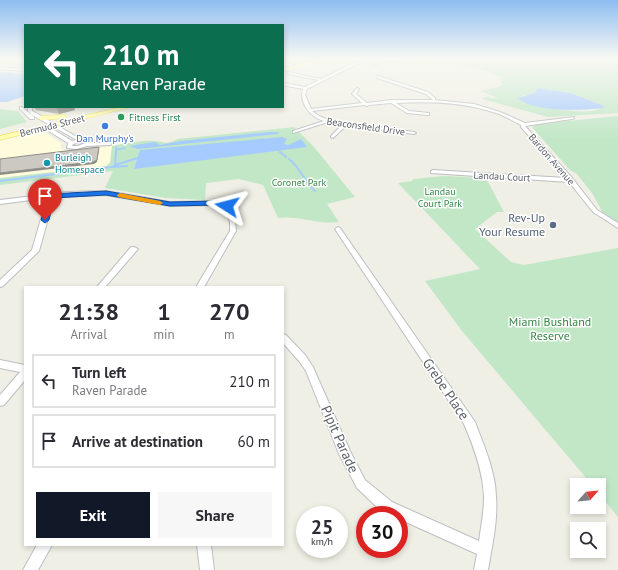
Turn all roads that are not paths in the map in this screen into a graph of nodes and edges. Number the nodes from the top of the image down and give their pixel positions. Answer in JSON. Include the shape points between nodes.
{"nodes":[{"id":1,"x":292,"y":86,"type":"edge"},
{"id":2,"x":309,"y":86,"type":"edge"},
{"id":3,"x":404,"y":86,"type":"edge"},
{"id":4,"x":305,"y":88,"type":"junction"},
{"id":5,"x":357,"y":89,"type":"dead end"},
{"id":6,"x":434,"y":99,"type":"junction"},
{"id":7,"x":392,"y":102,"type":"junction"},
{"id":8,"x":24,"y":104,"type":"edge"},
{"id":9,"x":366,"y":105,"type":"junction"},
{"id":10,"x":21,"y":108,"type":"junction"},
{"id":11,"x":24,"y":108,"type":"edge"},
{"id":12,"x":30,"y":108,"type":"edge"},
{"id":13,"x":104,"y":108,"type":"edge"},
{"id":14,"x":124,"y":108,"type":"edge"},
{"id":15,"x":309,"y":110,"type":"junction"},
{"id":16,"x":427,"y":114,"type":"dead end"},
{"id":17,"x":572,"y":118,"type":"dead end"},
{"id":18,"x":328,"y":121,"type":"junction"},
{"id":19,"x":35,"y":123,"type":"junction"},
{"id":20,"x":346,"y":124,"type":"junction"},
{"id":21,"x":524,"y":124,"type":"junction"},
{"id":22,"x":55,"y":126,"type":"junction"},
{"id":23,"x":295,"y":132,"type":"dead end"},
{"id":24,"x":0,"y":133,"type":"edge"},
{"id":25,"x":414,"y":133,"type":"dead end"},
{"id":26,"x":333,"y":137,"type":"dead end"},
{"id":27,"x":0,"y":138,"type":"edge"},
{"id":28,"x":80,"y":141,"type":"junction"},
{"id":29,"x":71,"y":143,"type":"junction"},
{"id":30,"x":110,"y":144,"type":"dead end"},
{"id":31,"x":88,"y":145,"type":"junction"},
{"id":32,"x":433,"y":172,"type":"dead end"},
{"id":33,"x":571,"y":180,"type":"junction"},
{"id":34,"x":51,"y":196,"type":"junction"},
{"id":35,"x":0,"y":202,"type":"edge"},
{"id":36,"x":618,"y":226,"type":"edge"},
{"id":37,"x":338,"y":229,"type":"dead end"},
{"id":38,"x":134,"y":249,"type":"dead end"},
{"id":39,"x":4,"y":278,"type":"edge"},
{"id":40,"x":0,"y":284,"type":"edge"},
{"id":41,"x":101,"y":286,"type":"edge"},
{"id":42,"x":201,"y":286,"type":"edge"},
{"id":43,"x":284,"y":338,"type":"edge"},
{"id":44,"x":0,"y":364,"type":"edge"},
{"id":45,"x":24,"y":369,"type":"edge"},
{"id":46,"x":24,"y":374,"type":"edge"},
{"id":47,"x":0,"y":402,"type":"edge"},
{"id":48,"x":44,"y":546,"type":"edge"},
{"id":49,"x":204,"y":546,"type":"edge"},
{"id":50,"x":484,"y":550,"type":"junction"},
{"id":51,"x":30,"y":570,"type":"edge"},
{"id":52,"x":207,"y":570,"type":"edge"},
{"id":53,"x":482,"y":570,"type":"edge"}],
"edges":[{"from":1,"to":4,"type":"street"},
{"from":2,"to":4,"type":"street"},
{"from":3,"to":6,"type":"street","via":[[427,93]]},
{"from":4,"to":15,"type":"street","via":[[303,95]]},
{"from":5,"to":9,"type":"street","via":[[354,94]]},
{"from":6,"to":7,"type":"street"},
{"from":6,"to":21,"type":"street","via":[[486,109]]},
{"from":7,"to":9,"type":"street"},
{"from":7,"to":16,"type":"street","via":[[408,112]]},
{"from":8,"to":10,"type":"street","via":[[16,107]]},
{"from":9,"to":15,"type":"street"},
{"from":10,"to":11,"type":"street"},
{"from":10,"to":19,"type":"street"},
{"from":12,"to":19,"type":"street"},
{"from":13,"to":19,"type":"main road","name":"Bermuda Street"},
{"from":14,"to":22,"type":"main road","name":"Bermuda Street"},
{"from":15,"to":18,"type":"street","name":"Beaconsfield Drive","via":[[316,117]]},
{"from":17,"to":21,"type":"street","name":"Bardon Avenue"},
{"from":18,"to":20,"type":"street","name":"Beaconsfield Drive"},
{"from":18,"to":23,"type":"street"},
{"from":19,"to":22,"type":"main road","name":"Bermuda Street"},
{"from":19,"to":24,"type":"main road","name":"Bermuda Street"},
{"from":19,"to":27,"type":"main road","name":"Bermuda Street"},
{"from":19,"to":29,"type":"street"},
{"from":20,"to":25,"type":"street","name":"Beaconsfield Drive"},
{"from":20,"to":26,"type":"street"},
{"from":21,"to":33,"type":"street","name":"Bardon Avenue","via":[[523,126]]},
{"from":22,"to":28,"type":"street"},
{"from":28,"to":29,"type":"street"},
{"from":28,"to":31,"type":"street","via":[[88,142]]},
{"from":29,"to":31,"type":"street","via":[[69,147],[74,148]]},
{"from":30,"to":31,"type":"street"},
{"from":32,"to":33,"type":"street","name":"Landau Court"},
{"from":33,"to":36,"type":"street","name":"Bardon Avenue","via":[[595,212]]},
{"from":34,"to":35,"type":"street"},
{"from":34,"to":39,"type":"street","via":[[35,251]]},
{"from":34,"to":42,"type":"street","via":[[106,193],[170,204],[224,204],[230,215],[233,231]]},
{"from":37,"to":50,"type":"street","name":"Grebe Place","via":[[469,422],[487,472],[490,498]]},
{"from":38,"to":41,"type":"street"},
{"from":39,"to":40,"type":"street"},
{"from":43,"to":50,"type":"street","name":"Pipit Parade","via":[[310,370],[345,454],[361,484],[387,508]]},
{"from":44,"to":45,"type":"street"},
{"from":46,"to":47,"type":"street"},
{"from":48,"to":51,"type":"street"},
{"from":49,"to":52,"type":"street"},
{"from":50,"to":53,"type":"street","name":"Grebe Place"}]}
